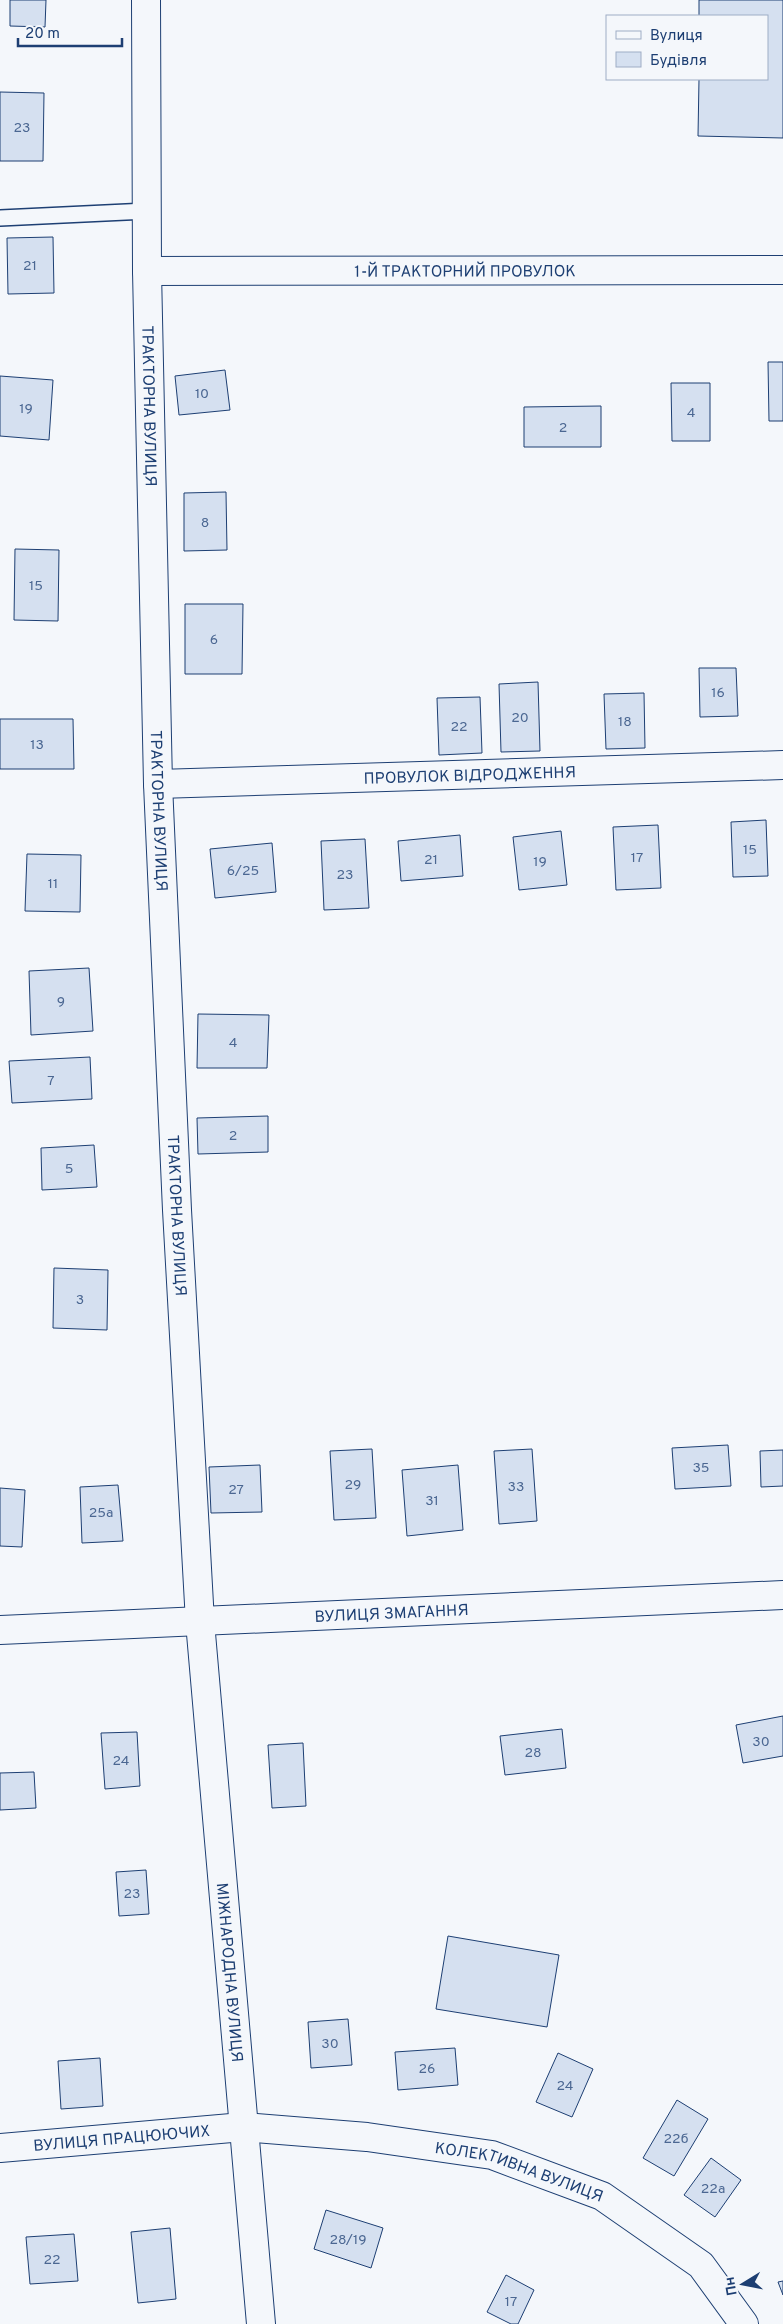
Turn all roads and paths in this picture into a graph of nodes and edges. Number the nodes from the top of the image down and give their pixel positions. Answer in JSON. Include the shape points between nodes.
{"nodes":[{"id":1,"x":146,"y":0,"type":"edge"},
{"id":2,"x":147,"y":211,"type":"junction"},
{"id":3,"x":0,"y":218,"type":"edge"},
{"id":4,"x":783,"y":270,"type":"edge"},
{"id":5,"x":147,"y":271,"type":"junction"},
{"id":6,"x":783,"y":765,"type":"edge"},
{"id":7,"x":158,"y":784,"type":"junction"},
{"id":8,"x":783,"y":1596,"type":"edge"},
{"id":9,"x":200,"y":1622,"type":"junction"},
{"id":10,"x":0,"y":1630,"type":"edge"},
{"id":11,"x":243,"y":2127,"type":"junction"},
{"id":12,"x":0,"y":2148,"type":"edge"},
{"id":13,"x":261,"y":2324,"type":"edge"},
{"id":14,"x":744,"y":2324,"type":"edge"}],
"edges":[{"from":1,"to":2,"type":"street","name":"ТРАКТОРНА ВУЛИЦЯ"},
{"from":2,"to":3,"type":"lane"},
{"from":2,"to":5,"type":"street","name":"ТРАКТОРНА ВУЛИЦЯ"},
{"from":4,"to":5,"type":"street","name":"1-Й ТРАКТОРНИЙ ПРОВУЛОК"},
{"from":5,"to":7,"type":"street","name":"ТРАКТОРНА ВУЛИЦЯ"},
{"from":6,"to":7,"type":"street","name":"ПРОВУЛОК ВІДРОДЖЕННЯ"},
{"from":7,"to":9,"type":"street","name":"ТРАКТОРНА ВУЛИЦЯ"},
{"from":8,"to":9,"type":"street","name":"ВУЛИЦЯ ЗМАГАННЯ"},
{"from":9,"to":10,"type":"street","name":"ВУЛИЦЯ ЗМАГАННЯ"},
{"from":9,"to":11,"type":"street","name":"МІЖНАРОДНА ВУЛИЦЯ"},
{"from":11,"to":12,"type":"street","name":"ВУЛИЦЯ ПРАЦЮЮЧИХ"},
{"from":11,"to":13,"type":"street","name":"МІЖНАРОДНА ВУЛИЦЯ"},
{"from":11,"to":14,"type":"street","name":"КОЛЕКТИВНА ВУЛИЦЯ","via":[[367,2137],[492,2155],[602,2196],[701,2265]]}]}
